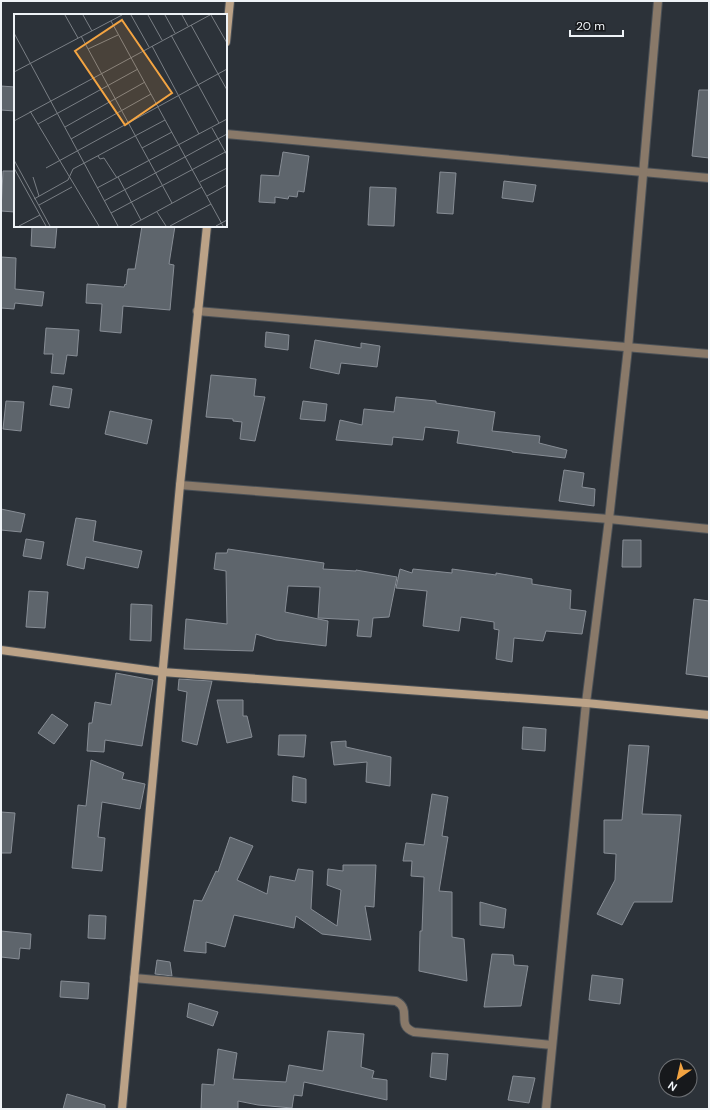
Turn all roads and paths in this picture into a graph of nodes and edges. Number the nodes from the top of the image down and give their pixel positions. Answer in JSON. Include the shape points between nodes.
{"nodes":[{"id":1,"x":230,"y":1,"type":"edge"},
{"id":2,"x":658,"y":1,"type":"edge"},
{"id":3,"x":227,"y":32,"type":"edge"},
{"id":4,"x":227,"y":134,"type":"edge"},
{"id":5,"x":644,"y":173,"type":"junction"},
{"id":6,"x":709,"y":178,"type":"edge"},
{"id":7,"x":207,"y":227,"type":"edge"},
{"id":8,"x":197,"y":311,"type":"junction"},
{"id":9,"x":628,"y":348,"type":"junction"},
{"id":10,"x":709,"y":354,"type":"edge"},
{"id":11,"x":180,"y":485,"type":"junction"},
{"id":12,"x":610,"y":519,"type":"junction"},
{"id":13,"x":709,"y":528,"type":"edge"},
{"id":14,"x":1,"y":650,"type":"edge"},
{"id":15,"x":162,"y":672,"type":"junction"},
{"id":16,"x":586,"y":704,"type":"junction"},
{"id":17,"x":709,"y":715,"type":"edge"},
{"id":18,"x":134,"y":978,"type":"junction"},
{"id":19,"x":552,"y":1044,"type":"junction"},
{"id":20,"x":122,"y":1109,"type":"edge"},
{"id":21,"x":546,"y":1109,"type":"edge"}],
"edges":[{"from":1,"to":3,"type":"street"},
{"from":2,"to":5,"type":"street"},
{"from":4,"to":5,"type":"street"},
{"from":5,"to":6,"type":"street"},
{"from":5,"to":9,"type":"street"},
{"from":7,"to":8,"type":"street"},
{"from":8,"to":9,"type":"street"},
{"from":8,"to":11,"type":"street"},
{"from":9,"to":10,"type":"street"},
{"from":9,"to":12,"type":"street"},
{"from":11,"to":12,"type":"street"},
{"from":11,"to":15,"type":"street"},
{"from":12,"to":13,"type":"street"},
{"from":12,"to":16,"type":"street"},
{"from":14,"to":15,"type":"street"},
{"from":15,"to":16,"type":"street"},
{"from":15,"to":18,"type":"street"},
{"from":16,"to":17,"type":"street"},
{"from":16,"to":19,"type":"street"},
{"from":18,"to":19,"type":"street","via":[[396,1001],[404,1008],[405,1025],[414,1032]]},
{"from":18,"to":20,"type":"street"},
{"from":19,"to":21,"type":"street"}]}
